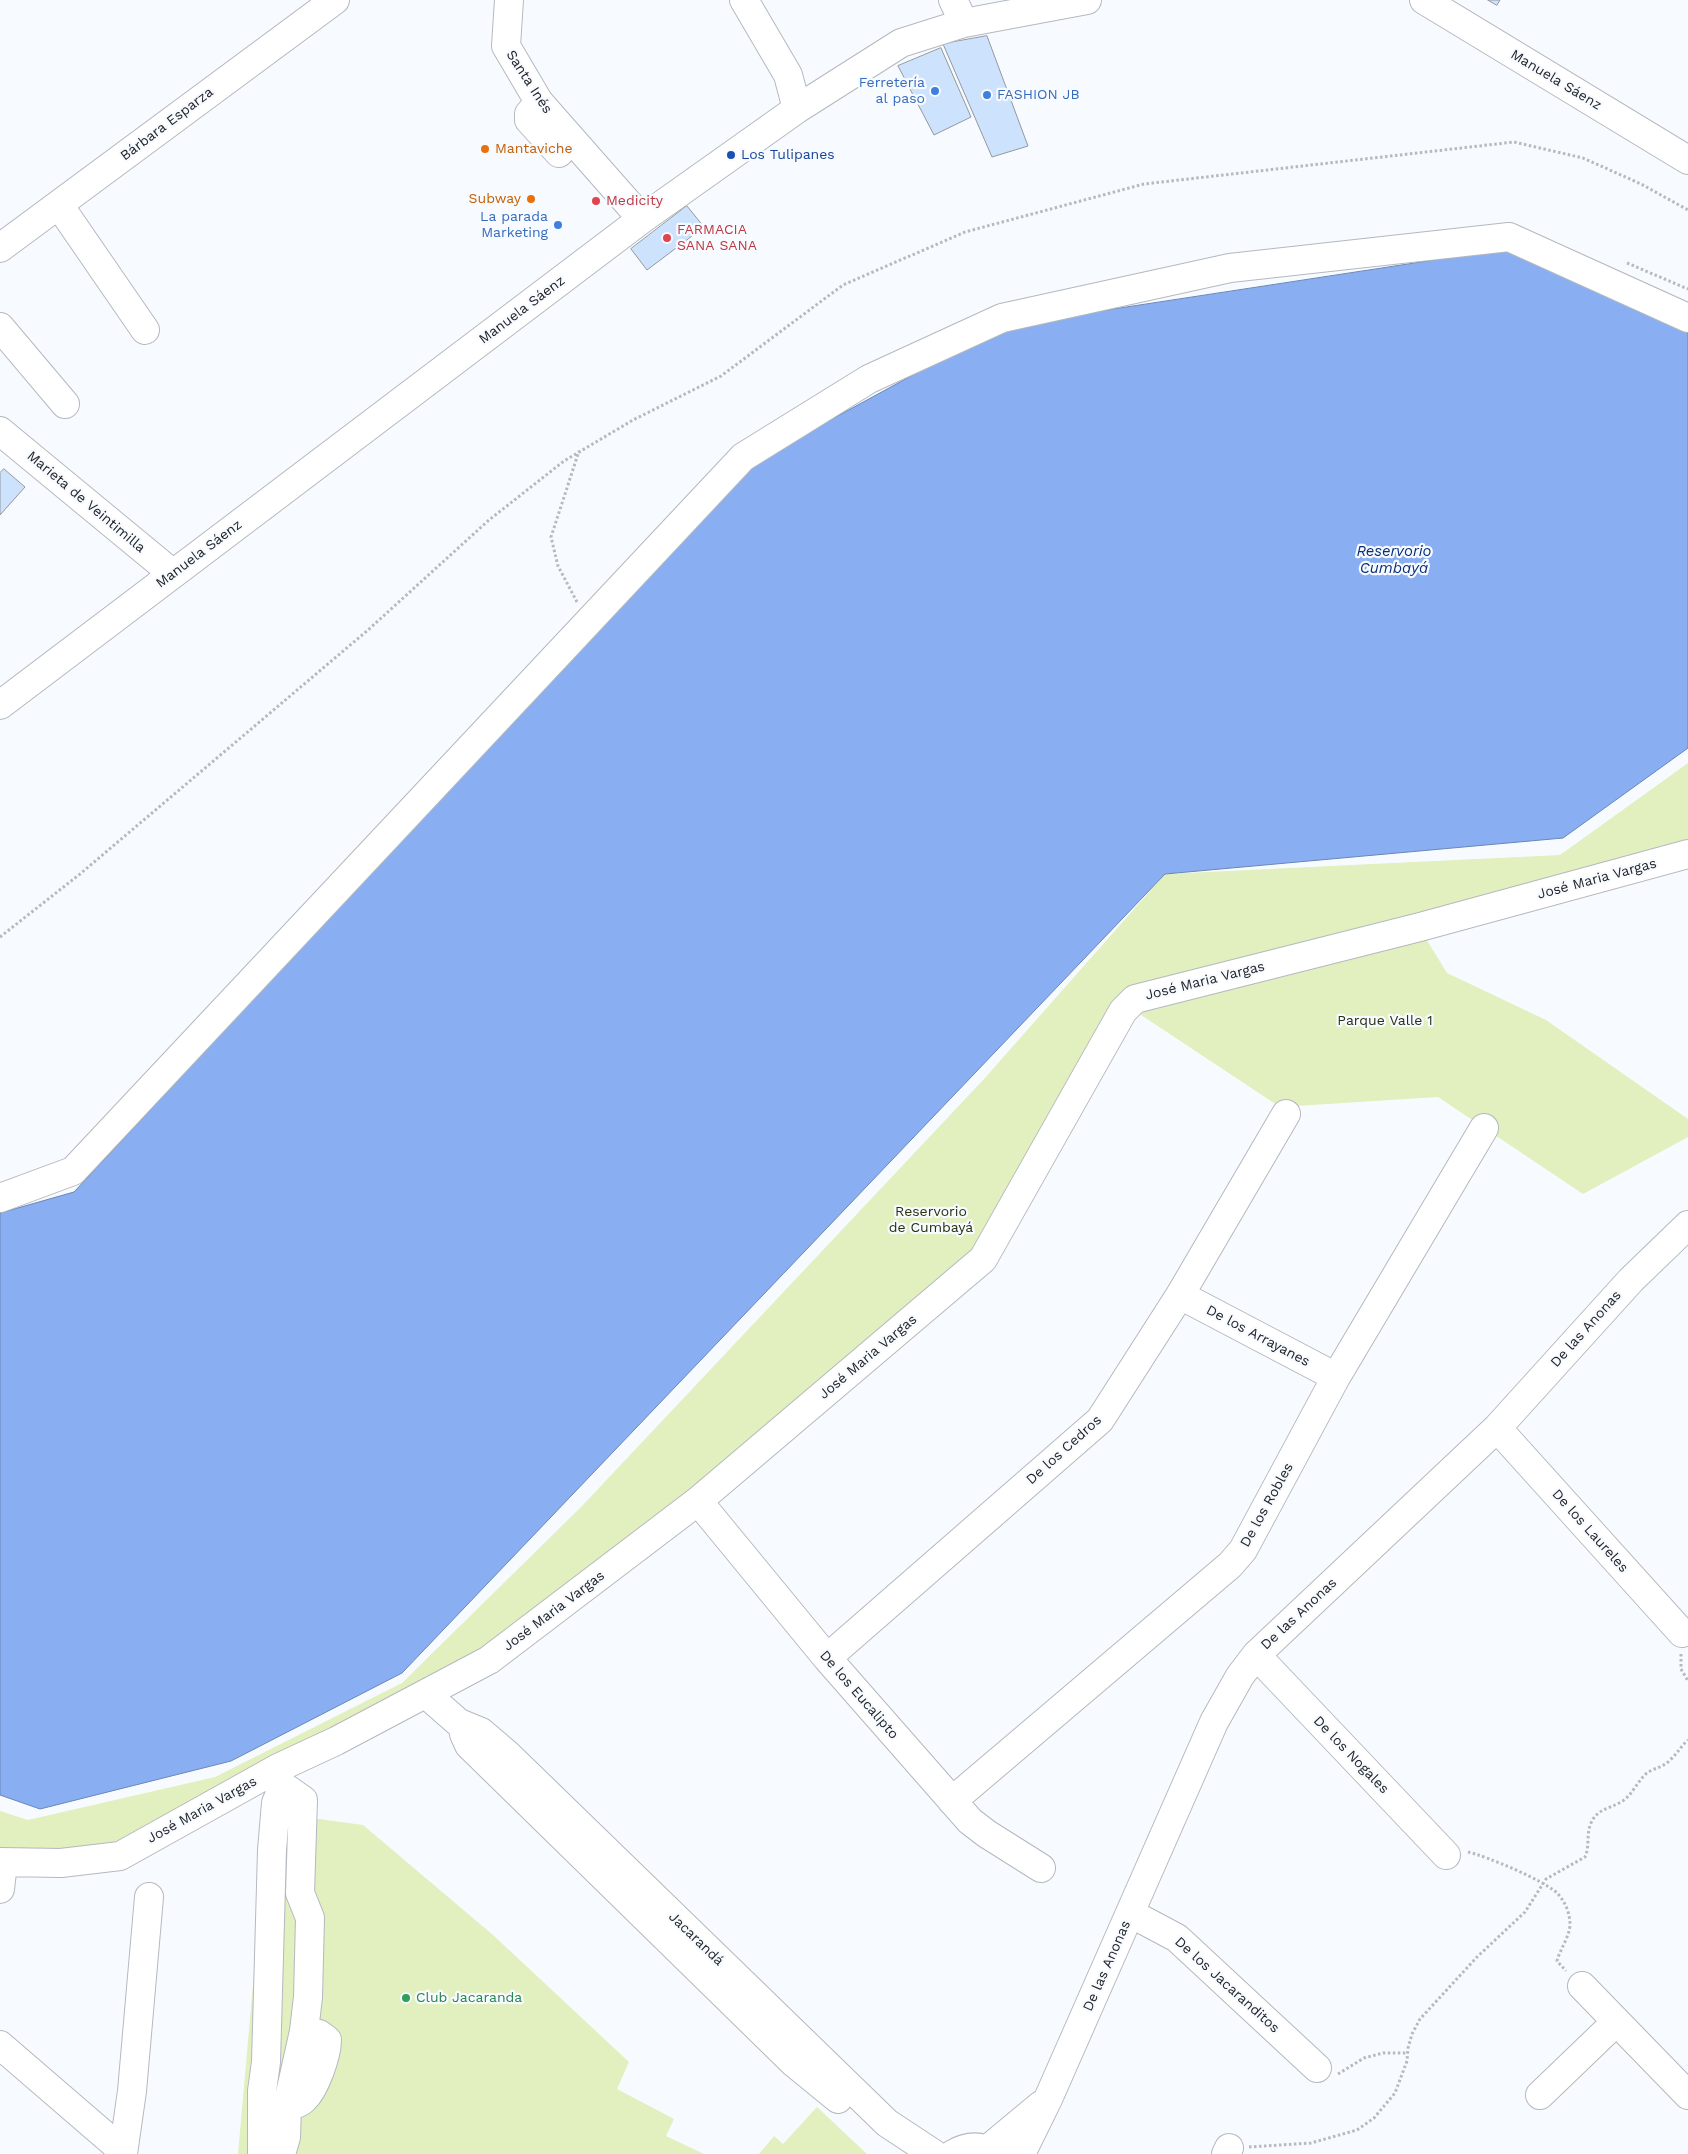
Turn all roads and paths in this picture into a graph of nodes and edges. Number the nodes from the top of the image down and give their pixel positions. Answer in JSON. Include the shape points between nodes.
{"nodes":[{"id":1,"x":335,"y":0,"type":"edge"},
{"id":2,"x":509,"y":0,"type":"edge"},
{"id":3,"x":744,"y":0,"type":"edge"},
{"id":4,"x":1086,"y":0,"type":"edge"},
{"id":5,"x":1424,"y":0,"type":"edge"},
{"id":6,"x":958,"y":12,"type":"edge"},
{"id":7,"x":797,"y":109,"type":"junction"},
{"id":8,"x":1688,"y":160,"type":"edge"},
{"id":9,"x":59,"y":205,"type":"junction"},
{"id":10,"x":642,"y":219,"type":"junction"},
{"id":11,"x":0,"y":248,"type":"edge"},
{"id":12,"x":1618,"y":260,"type":"dead end"},
{"id":13,"x":1688,"y":289,"type":"edge"},
{"id":14,"x":1688,"y":318,"type":"edge"},
{"id":15,"x":0,"y":327,"type":"edge"},
{"id":16,"x":145,"y":330,"type":"dead end"},
{"id":17,"x":65,"y":404,"type":"dead end"},
{"id":18,"x":0,"y":430,"type":"edge"},
{"id":19,"x":579,"y":452,"type":"dead end"},
{"id":20,"x":172,"y":573,"type":"junction"},
{"id":21,"x":580,"y":609,"type":"dead end"},
{"id":22,"x":0,"y":705,"type":"edge"},
{"id":23,"x":1688,"y":854,"type":"edge"},
{"id":24,"x":1286,"y":1114,"type":"dead end"},
{"id":25,"x":1484,"y":1128,"type":"dead end"},
{"id":26,"x":0,"y":1198,"type":"edge"},
{"id":27,"x":1688,"y":1225,"type":"edge"},
{"id":28,"x":1180,"y":1294,"type":"junction"},
{"id":29,"x":1336,"y":1377,"type":"junction"},
{"id":30,"x":1497,"y":1428,"type":"junction"},
{"id":31,"x":698,"y":1501,"type":"junction"},
{"id":32,"x":1682,"y":1633,"type":"joint"},
{"id":33,"x":1256,"y":1655,"type":"junction"},
{"id":34,"x":827,"y":1658,"type":"junction"},
{"id":35,"x":1688,"y":1681,"type":"edge"},
{"id":36,"x":427,"y":1695,"type":"junction"},
{"id":37,"x":1688,"y":1740,"type":"edge"},
{"id":38,"x":280,"y":1777,"type":"junction"},
{"id":39,"x":952,"y":1801,"type":"junction"},
{"id":40,"x":1446,"y":1855,"type":"joint"},
{"id":41,"x":1040,"y":1868,"type":"dead end"},
{"id":42,"x":1,"y":1871,"type":"edge"},
{"id":43,"x":1542,"y":1884,"type":"junction"},
{"id":44,"x":150,"y":1897,"type":"dead end"},
{"id":45,"x":646,"y":1903,"type":"junction"},
{"id":46,"x":1130,"y":1912,"type":"junction"},
{"id":47,"x":1582,"y":1986,"type":"joint"},
{"id":48,"x":1616,"y":2022,"type":"junction"},
{"id":49,"x":0,"y":2045,"type":"edge"},
{"id":50,"x":1407,"y":2054,"type":"junction"},
{"id":51,"x":1317,"y":2068,"type":"joint"},
{"id":52,"x":1540,"y":2094,"type":"dead end"},
{"id":53,"x":1688,"y":2095,"type":"edge"},
{"id":54,"x":1048,"y":2100,"type":"junction"},
{"id":55,"x":274,"y":2106,"type":"junction"},
{"id":56,"x":1228,"y":2151,"type":"edge"},
{"id":57,"x":123,"y":2152,"type":"edge"},
{"id":58,"x":992,"y":2152,"type":"edge"},
{"id":59,"x":262,"y":2154,"type":"edge"},
{"id":60,"x":280,"y":2154,"type":"edge"},
{"id":61,"x":904,"y":2154,"type":"edge"},
{"id":62,"x":934,"y":2154,"type":"edge"},
{"id":63,"x":953,"y":2154,"type":"edge"},
{"id":64,"x":1021,"y":2154,"type":"edge"}],
"edges":[{"from":1,"to":9,"type":"street","name":"Bárbara Esparza"},
{"from":2,"to":10,"type":"street","name":"Santa Inés","via":[[506,46],[539,102]]},
{"from":3,"to":7,"type":"street","via":[[788,74]]},
{"from":4,"to":6,"type":"street","name":"Manuela Sáenz"},
{"from":5,"to":8,"type":"street","name":"Manuela Sáenz"},
{"from":6,"to":7,"type":"street","name":"Manuela Sáenz","via":[[901,42]]},
{"from":7,"to":10,"type":"street","name":"Manuela Sáenz"},
{"from":9,"to":11,"type":"street","name":"Bárbara Esparza"},
{"from":9,"to":16,"type":"street"},
{"from":10,"to":20,"type":"street","name":"Manuela Sáenz"},
{"from":12,"to":13,"type":"path"},
{"from":14,"to":26,"type":"street","via":[[1509,237],[1230,268],[1002,318],[869,379],[743,457],[73,1171]]},
{"from":15,"to":17,"type":"street"},
{"from":18,"to":20,"type":"street","name":"Marieta de Veintimilla"},
{"from":19,"to":21,"type":"path","via":[[550,537],[558,566]]},
{"from":20,"to":22,"type":"street","name":"Manuela Sáenz"},
{"from":23,"to":31,"type":"street","name":"José Maria Vargas","via":[[1420,927],[1135,999],[1123,1011],[983,1259]]},
{"from":24,"to":28,"type":"street","name":"De los Cedros"},
{"from":25,"to":29,"type":"street","name":"De los Robles"},
{"from":27,"to":30,"type":"street","name":"De las Anonas","via":[[1631,1280]]},
{"from":28,"to":29,"type":"street","name":"De los Arrayanes"},
{"from":28,"to":34,"type":"street","name":"De los Cedros","via":[[1100,1420]]},
{"from":29,"to":39,"type":"street","name":"De los Robles","via":[[1243,1550],[1230,1565]]},
{"from":30,"to":32,"type":"street","name":"De los Laureles"},
{"from":30,"to":33,"type":"street","name":"De las Anonas"},
{"from":31,"to":34,"type":"street","name":"De los Eucalipto"},
{"from":31,"to":36,"type":"street","name":"José Maria Vargas","via":[[490,1660]]},
{"from":32,"to":35,"type":"path","via":[[1681,1669]]},
{"from":33,"to":40,"type":"street","name":"De los Nogales"},
{"from":33,"to":46,"type":"street","name":"De las Anonas","via":[[1214,1722]]},
{"from":34,"to":39,"type":"street","name":"De los Eucalipto"},
{"from":36,"to":38,"type":"street","name":"José Maria Vargas","via":[[336,1741]]},
{"from":36,"to":45,"type":"street","name":"Jacarandá","via":[[459,1723],[469,1745]]},
{"from":37,"to":43,"type":"path","via":[[1671,1760],[1647,1774],[1621,1802],[1597,1814],[1590,1824],[1585,1857],[1550,1876]]},
{"from":38,"to":42,"type":"street","name":"José Maria Vargas","via":[[120,1856]]},
{"from":38,"to":55,"type":"street","via":[[272,1850],[266,2062]]},
{"from":38,"to":55,"type":"street","via":[[303,1800],[300,1893],[310,1918],[304,2031],[327,2040],[327,2052],[304,2099]]},
{"from":39,"to":41,"type":"street","name":"De los Eucalipto","via":[[970,1821]]},
{"from":40,"to":43,"type":"path","via":[[1463,1851],[1480,1854]]},
{"from":43,"to":47,"type":"path","via":[[1557,1892],[1567,1909],[1570,1927],[1557,1961]]},
{"from":43,"to":50,"type":"path","via":[[1525,1912],[1420,2019]]},
{"from":44,"to":57,"type":"street","via":[[132,2091]]},
{"from":45,"to":61,"type":"street","name":"Jacarandá","via":[[794,2063]]},
{"from":45,"to":62,"type":"street","name":"Jacarandá","via":[[886,2124]]},
{"from":46,"to":51,"type":"street","name":"De los Jacaranditos","via":[[1184,1943]]},
{"from":46,"to":54,"type":"street","name":"De las Anonas"},
{"from":47,"to":48,"type":"street"},
{"from":48,"to":52,"type":"street"},
{"from":48,"to":53,"type":"street"},
{"from":49,"to":57,"type":"street"},
{"from":50,"to":51,"type":"path","via":[[1383,2053],[1364,2058],[1333,2075]]},
{"from":50,"to":56,"type":"path","via":[[1395,2093],[1374,2118],[1357,2130],[1311,2143]]},
{"from":54,"to":58,"type":"street"},
{"from":54,"to":64,"type":"street","name":"De las Anonas"},
{"from":55,"to":59,"type":"street"},
{"from":55,"to":60,"type":"street","via":[[286,2137]]},
{"from":58,"to":63,"type":"street","via":[[976,2147]]}]}
